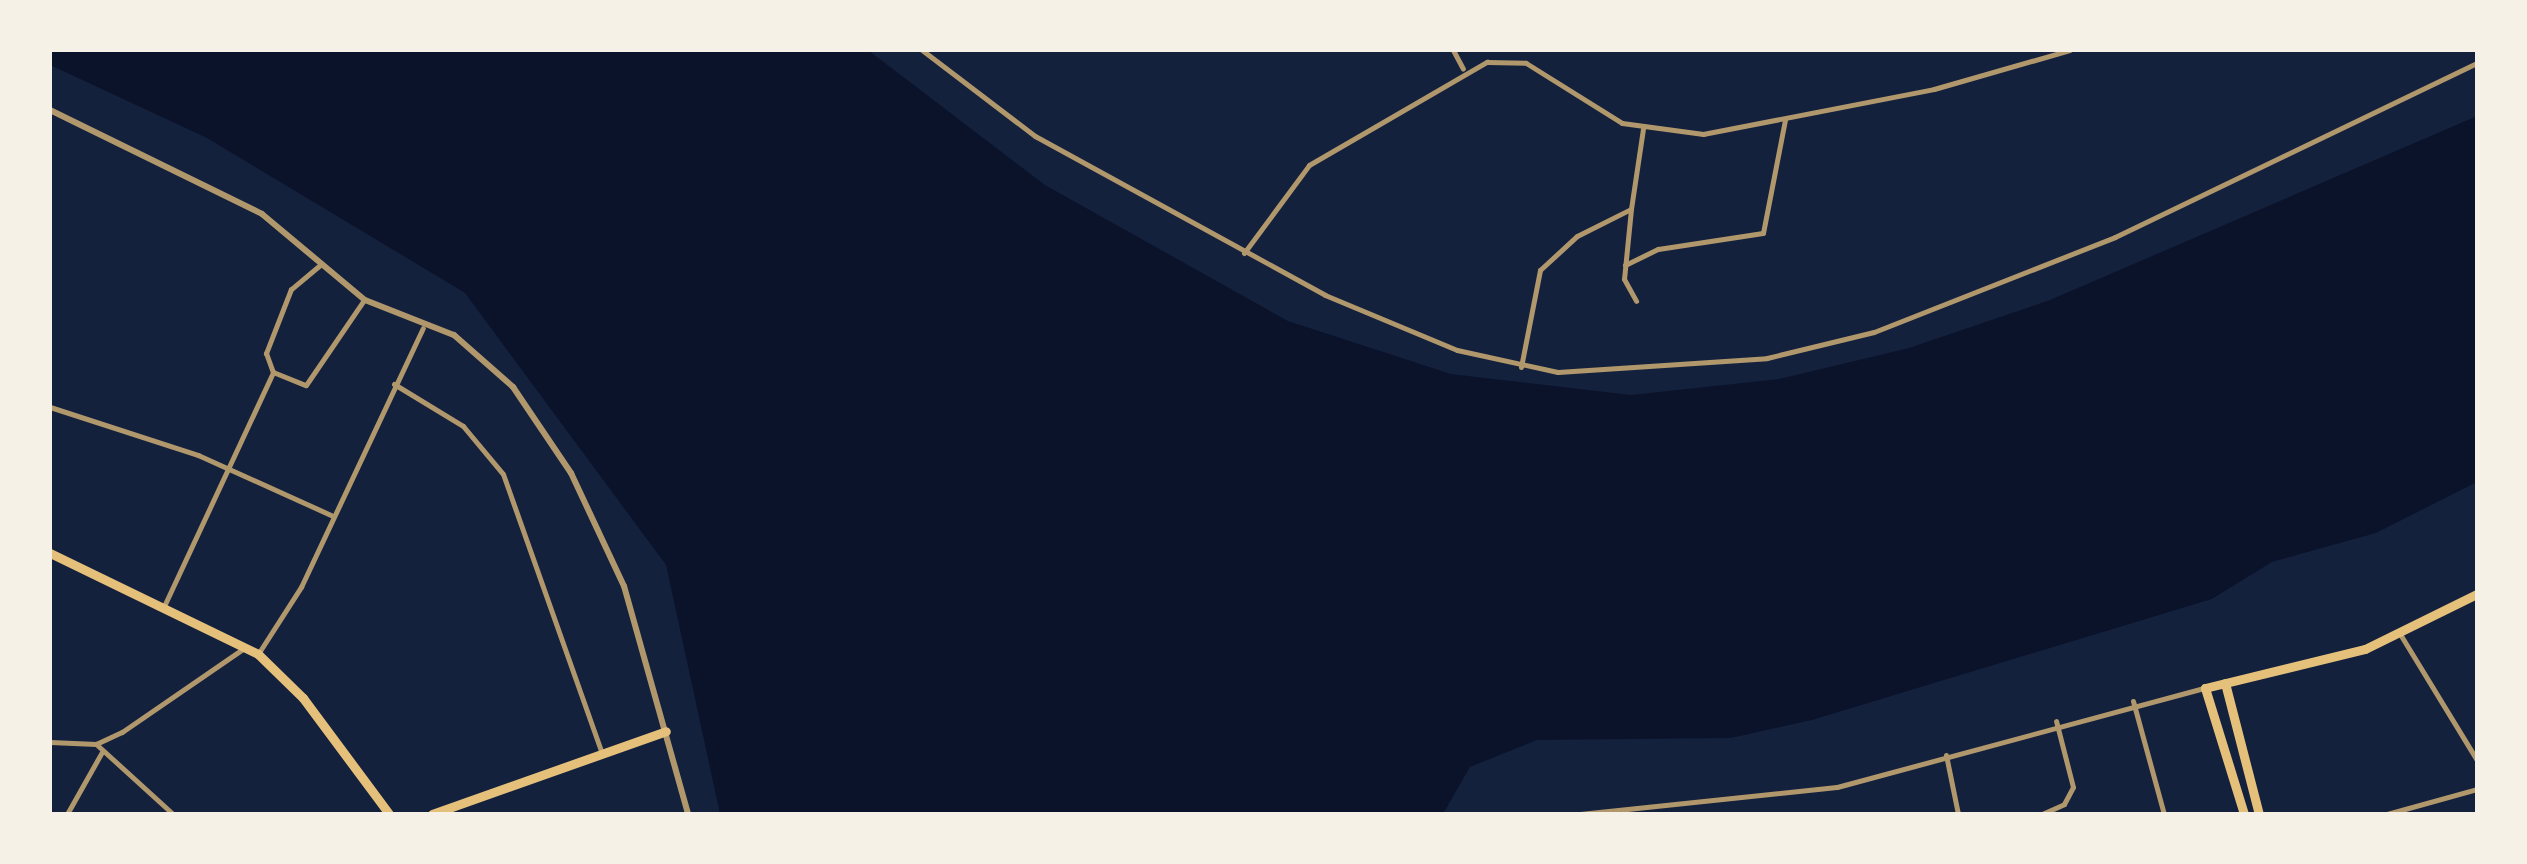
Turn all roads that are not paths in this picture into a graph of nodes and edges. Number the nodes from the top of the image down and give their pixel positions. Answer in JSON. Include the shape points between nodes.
{"nodes":[{"id":1,"x":1453,"y":50,"type":"edge"},
{"id":2,"x":2070,"y":50,"type":"edge"},
{"id":3,"x":923,"y":51,"type":"edge"},
{"id":4,"x":2477,"y":63,"type":"edge"},
{"id":5,"x":1463,"y":69,"type":"junction"},
{"id":6,"x":50,"y":110,"type":"edge"},
{"id":7,"x":1785,"y":120,"type":"junction"},
{"id":8,"x":1643,"y":129,"type":"junction"},
{"id":9,"x":1631,"y":209,"type":"junction"},
{"id":10,"x":1244,"y":253,"type":"junction"},
{"id":11,"x":320,"y":265,"type":"junction"},
{"id":12,"x":1625,"y":266,"type":"junction"},
{"id":13,"x":365,"y":300,"type":"junction"},
{"id":14,"x":1636,"y":300,"type":"dead end"},
{"id":15,"x":424,"y":328,"type":"junction"},
{"id":16,"x":1521,"y":368,"type":"junction"},
{"id":17,"x":274,"y":372,"type":"junction"},
{"id":18,"x":394,"y":384,"type":"junction"},
{"id":19,"x":50,"y":406,"type":"edge"},
{"id":20,"x":229,"y":470,"type":"junction"},
{"id":21,"x":333,"y":516,"type":"junction"},
{"id":22,"x":50,"y":553,"type":"edge"},
{"id":23,"x":2477,"y":594,"type":"edge"},
{"id":24,"x":166,"y":604,"type":"junction"},
{"id":25,"x":2400,"y":634,"type":"junction"},
{"id":26,"x":246,"y":646,"type":"junction"},
{"id":27,"x":258,"y":654,"type":"junction"},
{"id":28,"x":2225,"y":683,"type":"junction"},
{"id":29,"x":2205,"y":688,"type":"junction"},
{"id":30,"x":2133,"y":701,"type":"junction"},
{"id":31,"x":2056,"y":721,"type":"junction"},
{"id":32,"x":666,"y":731,"type":"junction"},
{"id":33,"x":50,"y":742,"type":"edge"},
{"id":34,"x":96,"y":744,"type":"junction"},
{"id":35,"x":102,"y":752,"type":"junction"},
{"id":36,"x":602,"y":753,"type":"junction"},
{"id":37,"x":1946,"y":755,"type":"junction"},
{"id":38,"x":2477,"y":760,"type":"edge"},
{"id":39,"x":2477,"y":788,"type":"edge"},
{"id":40,"x":1635,"y":812,"type":"edge"},
{"id":41,"x":67,"y":814,"type":"edge"},
{"id":42,"x":173,"y":814,"type":"edge"},
{"id":43,"x":389,"y":814,"type":"edge"},
{"id":44,"x":432,"y":814,"type":"edge"},
{"id":45,"x":688,"y":814,"type":"edge"},
{"id":46,"x":1580,"y":814,"type":"edge"},
{"id":47,"x":1958,"y":814,"type":"edge"},
{"id":48,"x":2042,"y":814,"type":"edge"},
{"id":49,"x":2164,"y":814,"type":"edge"},
{"id":50,"x":2244,"y":814,"type":"edge"},
{"id":51,"x":2259,"y":814,"type":"edge"},
{"id":52,"x":2387,"y":814,"type":"edge"}],
"edges":[{"from":1,"to":5,"type":"street"},
{"from":2,"to":7,"type":"street"},
{"from":3,"to":10,"type":"street","via":[[1035,136]]},
{"from":4,"to":16,"type":"street","via":[[2115,238],[1874,332],[1708,366]]},
{"from":5,"to":8,"type":"street","via":[[1526,63]]},
{"from":5,"to":10,"type":"street","via":[[1309,164]]},
{"from":6,"to":11,"type":"street","via":[[249,207]]},
{"from":7,"to":8,"type":"street","via":[[1703,134]]},
{"from":7,"to":12,"type":"street","via":[[1763,233],[1658,249]]},
{"from":8,"to":9,"type":"street"},
{"from":9,"to":12,"type":"street"},
{"from":9,"to":16,"type":"street","via":[[1542,266]]},
{"from":10,"to":16,"type":"street","via":[[1398,330]]},
{"from":11,"to":13,"type":"street"},
{"from":11,"to":17,"type":"street","via":[[291,289],[266,353]]},
{"from":12,"to":14,"type":"street"},
{"from":13,"to":15,"type":"street"},
{"from":13,"to":17,"type":"street","via":[[310,382]]},
{"from":15,"to":18,"type":"street"},
{"from":15,"to":32,"type":"street","via":[[454,334],[492,364],[571,474],[647,648]]},
{"from":17,"to":20,"type":"street"},
{"from":18,"to":21,"type":"street"},
{"from":18,"to":36,"type":"street","via":[[463,426],[503,474]]},
{"from":19,"to":20,"type":"street"},
{"from":20,"to":21,"type":"street"},
{"from":20,"to":24,"type":"street"},
{"from":21,"to":27,"type":"street"},
{"from":22,"to":24,"type":"main road"},
{"from":23,"to":25,"type":"main road"},
{"from":24,"to":26,"type":"main road"},
{"from":25,"to":28,"type":"main road"},
{"from":25,"to":38,"type":"street"},
{"from":26,"to":27,"type":"main road"},
{"from":26,"to":34,"type":"street","via":[[185,696]]},
{"from":27,"to":43,"type":"main road","via":[[303,698]]},
{"from":28,"to":29,"type":"main road"},
{"from":28,"to":51,"type":"main road"},
{"from":29,"to":30,"type":"street"},
{"from":29,"to":50,"type":"main road"},
{"from":30,"to":31,"type":"street"},
{"from":30,"to":49,"type":"street"},
{"from":31,"to":37,"type":"street"},
{"from":31,"to":48,"type":"street","via":[[2073,787],[2064,804]]},
{"from":32,"to":36,"type":"main road"},
{"from":32,"to":45,"type":"street"},
{"from":33,"to":34,"type":"street"},
{"from":34,"to":35,"type":"street"},
{"from":35,"to":41,"type":"street"},
{"from":35,"to":42,"type":"street"},
{"from":36,"to":44,"type":"main road"},
{"from":37,"to":40,"type":"street","via":[[1837,786]]},
{"from":37,"to":47,"type":"street"},
{"from":39,"to":52,"type":"street"},
{"from":40,"to":46,"type":"street"}]}
